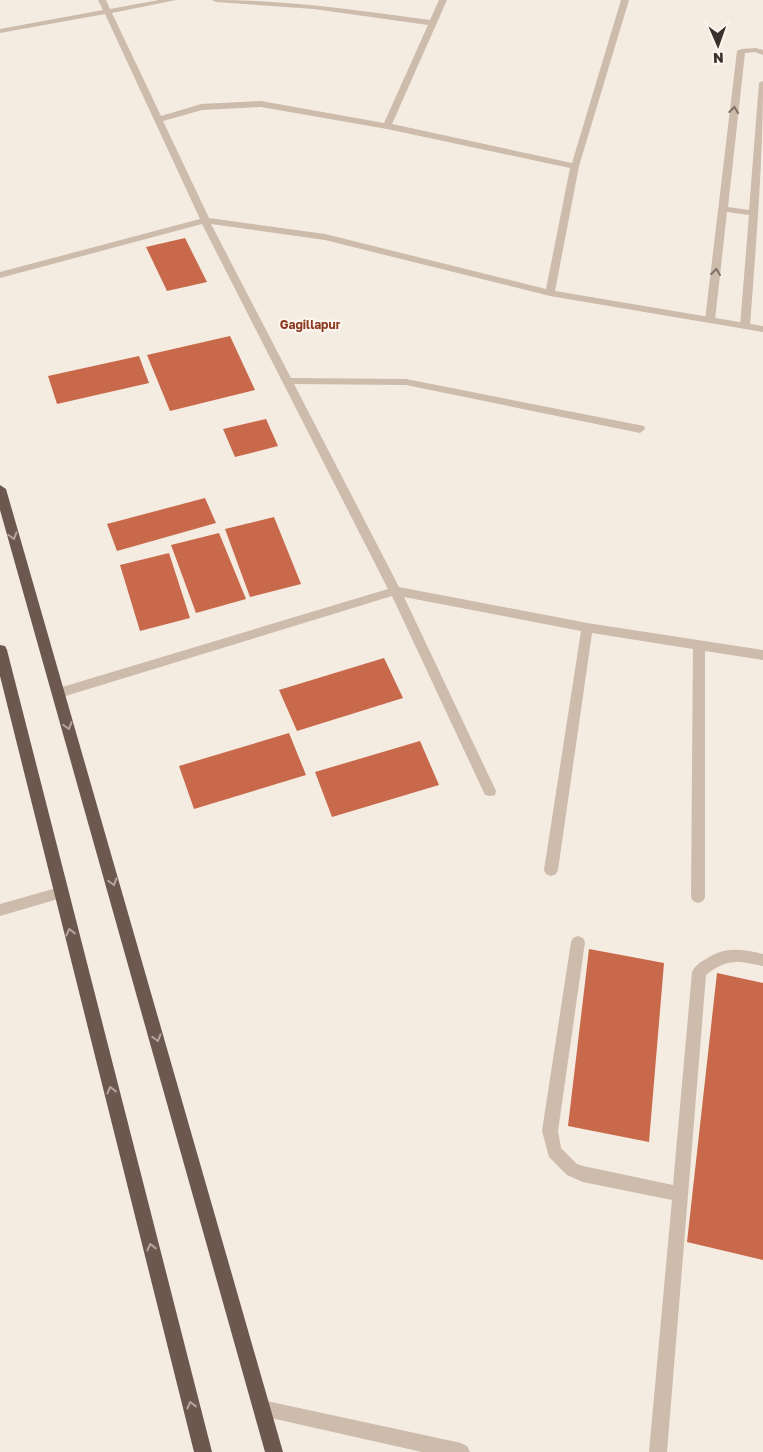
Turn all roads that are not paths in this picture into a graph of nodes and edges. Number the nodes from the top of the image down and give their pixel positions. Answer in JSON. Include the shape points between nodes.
{"nodes":[{"id":1,"x":102,"y":0,"type":"edge"},
{"id":2,"x":172,"y":0,"type":"edge"},
{"id":3,"x":216,"y":0,"type":"edge"},
{"id":4,"x":443,"y":0,"type":"edge"},
{"id":5,"x":624,"y":0,"type":"edge"},
{"id":6,"x":109,"y":12,"type":"junction"},
{"id":7,"x":434,"y":23,"type":"junction"},
{"id":8,"x":0,"y":31,"type":"edge"},
{"id":9,"x":763,"y":52,"type":"edge"},
{"id":10,"x":763,"y":83,"type":"edge"},
{"id":11,"x":157,"y":120,"type":"junction"},
{"id":12,"x":387,"y":126,"type":"junction"},
{"id":13,"x":575,"y":166,"type":"junction"},
{"id":14,"x":723,"y":209,"type":"junction"},
{"id":15,"x":754,"y":213,"type":"junction"},
{"id":16,"x":205,"y":220,"type":"junction"},
{"id":17,"x":0,"y":275,"type":"edge"},
{"id":18,"x":550,"y":292,"type":"junction"},
{"id":19,"x":710,"y":320,"type":"junction"},
{"id":20,"x":745,"y":326,"type":"junction"},
{"id":21,"x":763,"y":329,"type":"edge"},
{"id":22,"x":288,"y":381,"type":"junction"},
{"id":23,"x":640,"y":429,"type":"dead end"},
{"id":24,"x":0,"y":489,"type":"edge"},
{"id":25,"x":395,"y":592,"type":"junction"},
{"id":26,"x":588,"y":628,"type":"junction"},
{"id":27,"x":699,"y":646,"type":"junction"},
{"id":28,"x":0,"y":650,"type":"edge"},
{"id":29,"x":763,"y":655,"type":"edge"},
{"id":30,"x":59,"y":693,"type":"junction"},
{"id":31,"x":490,"y":791,"type":"dead end"},
{"id":32,"x":552,"y":870,"type":"dead end"},
{"id":33,"x":60,"y":893,"type":"junction"},
{"id":34,"x":698,"y":897,"type":"dead end"},
{"id":35,"x":0,"y":910,"type":"edge"},
{"id":36,"x":578,"y":942,"type":"dead end"},
{"id":37,"x":763,"y":960,"type":"edge"},
{"id":38,"x":680,"y":1194,"type":"junction"},
{"id":39,"x":262,"y":1408,"type":"junction"},
{"id":40,"x":203,"y":1452,"type":"edge"},
{"id":41,"x":274,"y":1452,"type":"edge"},
{"id":42,"x":461,"y":1452,"type":"edge"},
{"id":43,"x":658,"y":1452,"type":"edge"}],
"edges":[{"from":1,"to":6,"type":"street"},
{"from":2,"to":6,"type":"street"},
{"from":3,"to":7,"type":"street","via":[[314,7]]},
{"from":4,"to":7,"type":"street"},
{"from":5,"to":13,"type":"street"},
{"from":6,"to":8,"type":"street"},
{"from":6,"to":11,"type":"street"},
{"from":7,"to":12,"type":"street"},
{"from":14,"to":9,"type":"street","one_way":true,"via":[[742,51]]},
{"from":10,"to":15,"type":"street"},
{"from":11,"to":12,"type":"street","via":[[201,107],[262,104]]},
{"from":11,"to":16,"type":"street"},
{"from":12,"to":13,"type":"street"},
{"from":13,"to":18,"type":"street"},
{"from":14,"to":15,"type":"street"},
{"from":19,"to":14,"type":"street","one_way":true},
{"from":15,"to":20,"type":"street"},
{"from":16,"to":17,"type":"street"},
{"from":16,"to":18,"type":"street","via":[[325,237]]},
{"from":16,"to":22,"type":"street"},
{"from":18,"to":19,"type":"street"},
{"from":19,"to":20,"type":"street"},
{"from":20,"to":21,"type":"street"},
{"from":22,"to":23,"type":"street","via":[[406,382]]},
{"from":22,"to":25,"type":"street"},
{"from":24,"to":30,"type":"highway","one_way":true},
{"from":25,"to":26,"type":"street"},
{"from":25,"to":30,"type":"street"},
{"from":25,"to":31,"type":"street"},
{"from":26,"to":27,"type":"street"},
{"from":26,"to":32,"type":"street"},
{"from":27,"to":29,"type":"street"},
{"from":27,"to":34,"type":"street"},
{"from":28,"to":33,"type":"highway"},
{"from":30,"to":39,"type":"highway","one_way":true},
{"from":33,"to":35,"type":"street"},
{"from":40,"to":33,"type":"highway","one_way":true},
{"from":36,"to":38,"type":"street","via":[[550,1132],[554,1152],[572,1170],[583,1174]]},
{"from":37,"to":38,"type":"street","via":[[734,954],[716,958],[699,972]]},
{"from":38,"to":43,"type":"street"},
{"from":39,"to":41,"type":"highway"},
{"from":39,"to":42,"type":"street"}]}
